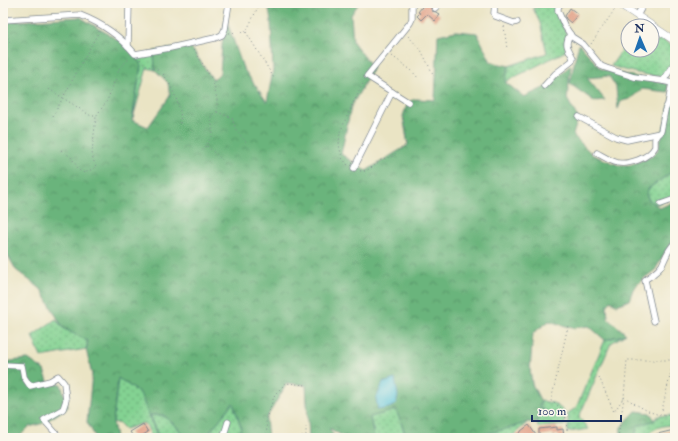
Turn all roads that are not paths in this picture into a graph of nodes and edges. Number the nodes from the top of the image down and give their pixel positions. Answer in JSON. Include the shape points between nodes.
{"nodes":[{"id":1,"x":130,"y":3,"type":"edge"},
{"id":2,"x":229,"y":3,"type":"edge"},
{"id":3,"x":412,"y":3,"type":"edge"},
{"id":4,"x":440,"y":3,"type":"edge"},
{"id":5,"x":495,"y":3,"type":"edge"},
{"id":6,"x":562,"y":3,"type":"edge"},
{"id":7,"x":618,"y":3,"type":"edge"},
{"id":8,"x":644,"y":3,"type":"edge"},
{"id":9,"x":435,"y":8,"type":"dead end"},
{"id":10,"x":637,"y":16,"type":"junction"},
{"id":11,"x":3,"y":20,"type":"edge"},
{"id":12,"x":517,"y":22,"type":"dead end"},
{"id":13,"x":570,"y":34,"type":"junction"},
{"id":14,"x":675,"y":41,"type":"edge"},
{"id":15,"x":128,"y":46,"type":"junction"},
{"id":16,"x":675,"y":62,"type":"edge"},
{"id":17,"x":663,"y":81,"type":"junction"},
{"id":18,"x":673,"y":84,"type":"edge"},
{"id":19,"x":544,"y":86,"type":"dead end"},
{"id":20,"x":392,"y":92,"type":"junction"},
{"id":21,"x":408,"y":102,"type":"dead end"},
{"id":22,"x":579,"y":117,"type":"dead end"},
{"id":23,"x":660,"y":133,"type":"junction"},
{"id":24,"x":597,"y":154,"type":"dead end"},
{"id":25,"x":354,"y":168,"type":"dead end"},
{"id":26,"x":675,"y":199,"type":"edge"},
{"id":27,"x":660,"y":204,"type":"dead end"},
{"id":28,"x":675,"y":243,"type":"edge"},
{"id":29,"x":654,"y":321,"type":"dead end"},
{"id":30,"x":3,"y":365,"type":"edge"},
{"id":31,"x":228,"y":422,"type":"dead end"},
{"id":32,"x":60,"y":438,"type":"edge"},
{"id":33,"x":223,"y":438,"type":"edge"}],
"edges":[{"from":1,"to":15,"type":"street"},
{"from":2,"to":15,"type":"street","via":[[225,28],[222,35],[215,39],[135,54]]},
{"from":3,"to":20,"type":"street","via":[[410,23],[367,76]]},
{"from":4,"to":9,"type":"street"},
{"from":5,"to":12,"type":"street","via":[[495,16]]},
{"from":6,"to":13,"type":"street","via":[[558,12]]},
{"from":7,"to":10,"type":"main road"},
{"from":8,"to":10,"type":"street"},
{"from":10,"to":14,"type":"main road"},
{"from":11,"to":15,"type":"street","via":[[80,15],[111,31]]},
{"from":13,"to":17,"type":"street","via":[[606,68],[634,77]]},
{"from":13,"to":19,"type":"street","via":[[566,47],[573,58],[572,61]]},
{"from":16,"to":17,"type":"street"},
{"from":17,"to":18,"type":"street"},
{"from":18,"to":23,"type":"street"},
{"from":20,"to":21,"type":"street"},
{"from":20,"to":25,"type":"street"},
{"from":22,"to":23,"type":"street","via":[[616,137],[627,140]]},
{"from":23,"to":24,"type":"street","via":[[655,139],[656,147],[647,157],[628,164],[619,164]]},
{"from":26,"to":27,"type":"street"},
{"from":28,"to":29,"type":"street","via":[[654,274],[645,280]]},
{"from":30,"to":32,"type":"street","via":[[22,366],[24,377],[30,386],[50,381],[58,376],[64,383],[66,400],[63,409],[44,420]]},
{"from":31,"to":33,"type":"street"}]}
